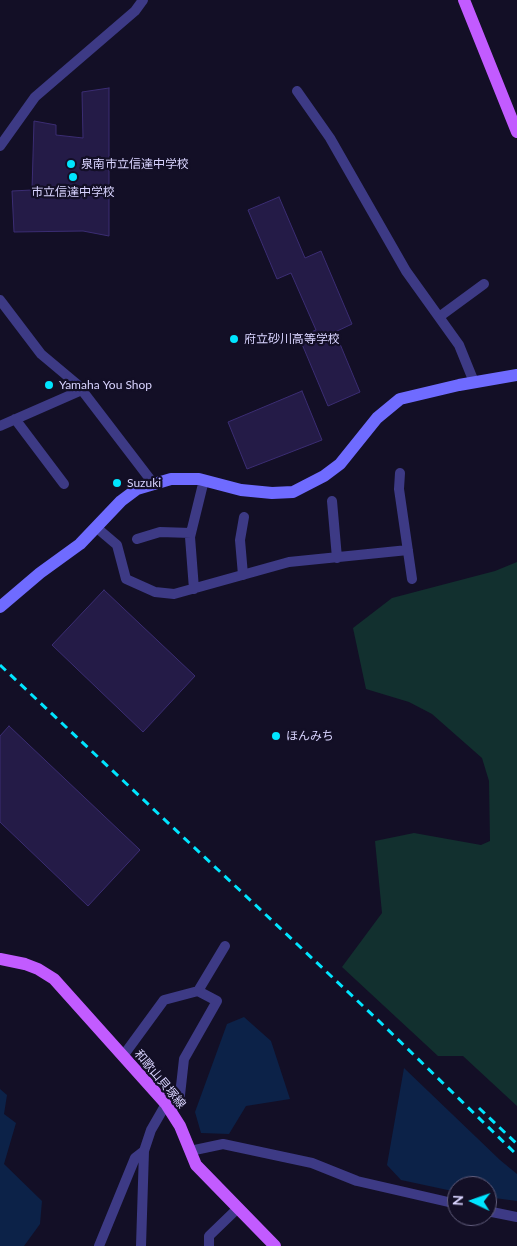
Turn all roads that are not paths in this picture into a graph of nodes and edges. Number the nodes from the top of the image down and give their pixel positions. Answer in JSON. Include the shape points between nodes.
{"nodes":[{"id":1,"x":143,"y":0,"type":"edge"},
{"id":2,"x":464,"y":0,"type":"edge"},
{"id":3,"x":297,"y":91,"type":"dead end"},
{"id":4,"x":517,"y":132,"type":"edge"},
{"id":5,"x":0,"y":146,"type":"edge"},
{"id":6,"x":484,"y":284,"type":"dead end"},
{"id":7,"x":0,"y":300,"type":"edge"},
{"id":8,"x":439,"y":317,"type":"junction"},
{"id":9,"x":517,"y":375,"type":"edge"},
{"id":10,"x":474,"y":382,"type":"junction"},
{"id":11,"x":82,"y":390,"type":"junction"},
{"id":12,"x":14,"y":419,"type":"junction"},
{"id":13,"x":0,"y":426,"type":"edge"},
{"id":14,"x":400,"y":473,"type":"dead end"},
{"id":15,"x":204,"y":480,"type":"junction"},
{"id":16,"x":153,"y":483,"type":"junction"},
{"id":17,"x":64,"y":484,"type":"dead end"},
{"id":18,"x":332,"y":501,"type":"dead end"},
{"id":19,"x":244,"y":517,"type":"dead end"},
{"id":20,"x":96,"y":528,"type":"junction"},
{"id":21,"x":191,"y":533,"type":"junction"},
{"id":22,"x":137,"y":539,"type":"dead end"},
{"id":23,"x":408,"y":550,"type":"junction"},
{"id":24,"x":336,"y":558,"type":"junction"},
{"id":25,"x":243,"y":575,"type":"junction"},
{"id":26,"x":412,"y":579,"type":"dead end"},
{"id":27,"x":194,"y":588,"type":"junction"},
{"id":28,"x":0,"y":607,"type":"edge"},
{"id":29,"x":225,"y":946,"type":"dead end"},
{"id":30,"x":0,"y":958,"type":"edge"},
{"id":31,"x":198,"y":991,"type":"junction"},
{"id":32,"x":123,"y":1056,"type":"junction"},
{"id":33,"x":169,"y":1108,"type":"junction"},
{"id":34,"x":144,"y":1151,"type":"junction"},
{"id":35,"x":190,"y":1151,"type":"junction"},
{"id":36,"x":447,"y":1202,"type":"edge"},
{"id":37,"x":238,"y":1208,"type":"junction"},
{"id":38,"x":497,"y":1213,"type":"edge"},
{"id":39,"x":517,"y":1217,"type":"edge"},
{"id":40,"x":99,"y":1246,"type":"edge"},
{"id":41,"x":141,"y":1246,"type":"edge"},
{"id":42,"x":209,"y":1246,"type":"edge"},
{"id":43,"x":276,"y":1246,"type":"edge"}],
"edges":[{"from":1,"to":5,"type":"street","via":[[135,11],[35,97]]},
{"from":2,"to":4,"type":"main road"},
{"from":3,"to":8,"type":"street","via":[[330,138],[406,270]]},
{"from":6,"to":8,"type":"street"},
{"from":7,"to":11,"type":"street","via":[[41,354]]},
{"from":8,"to":10,"type":"street","via":[[459,345]]},
{"from":9,"to":10,"type":"street"},
{"from":10,"to":15,"type":"street","via":[[400,399],[377,418],[340,464],[293,492],[249,490]]},
{"from":11,"to":12,"type":"street"},
{"from":11,"to":16,"type":"street"},
{"from":12,"to":13,"type":"street"},
{"from":12,"to":17,"type":"street"},
{"from":14,"to":23,"type":"street","via":[[399,489]]},
{"from":15,"to":16,"type":"street","via":[[171,479]]},
{"from":15,"to":21,"type":"street"},
{"from":16,"to":20,"type":"street","via":[[137,489],[121,501]]},
{"from":18,"to":24,"type":"street"},
{"from":19,"to":25,"type":"street","via":[[240,540]]},
{"from":20,"to":27,"type":"street","via":[[117,545],[126,579],[156,592],[174,594]]},
{"from":20,"to":28,"type":"street"},
{"from":21,"to":22,"type":"street","via":[[160,532]]},
{"from":21,"to":27,"type":"street"},
{"from":23,"to":24,"type":"street"},
{"from":23,"to":26,"type":"street"},
{"from":24,"to":25,"type":"street","via":[[289,562]]},
{"from":25,"to":27,"type":"street"},
{"from":29,"to":31,"type":"street"},
{"from":30,"to":32,"type":"main road","name":"和歌山貝塚線","via":[[38,969],[54,979]]},
{"from":31,"to":32,"type":"street","via":[[164,1000]]},
{"from":31,"to":33,"type":"street","via":[[217,1001],[184,1059],[180,1095]]},
{"from":32,"to":33,"type":"main road","name":"和歌山貝塚線"},
{"from":33,"to":34,"type":"street","via":[[151,1130]]},
{"from":33,"to":35,"type":"main road","name":"和歌山貝塚線"},
{"from":34,"to":40,"type":"street","via":[[135,1158]]},
{"from":34,"to":41,"type":"street"},
{"from":35,"to":36,"type":"street","via":[[223,1144],[312,1163],[356,1181]]},
{"from":35,"to":37,"type":"main road","name":"和歌山貝塚線","via":[[196,1164]]},
{"from":37,"to":42,"type":"street","via":[[209,1236]]},
{"from":37,"to":43,"type":"main road","name":"和歌山貝塚線"},
{"from":38,"to":39,"type":"street"}]}
